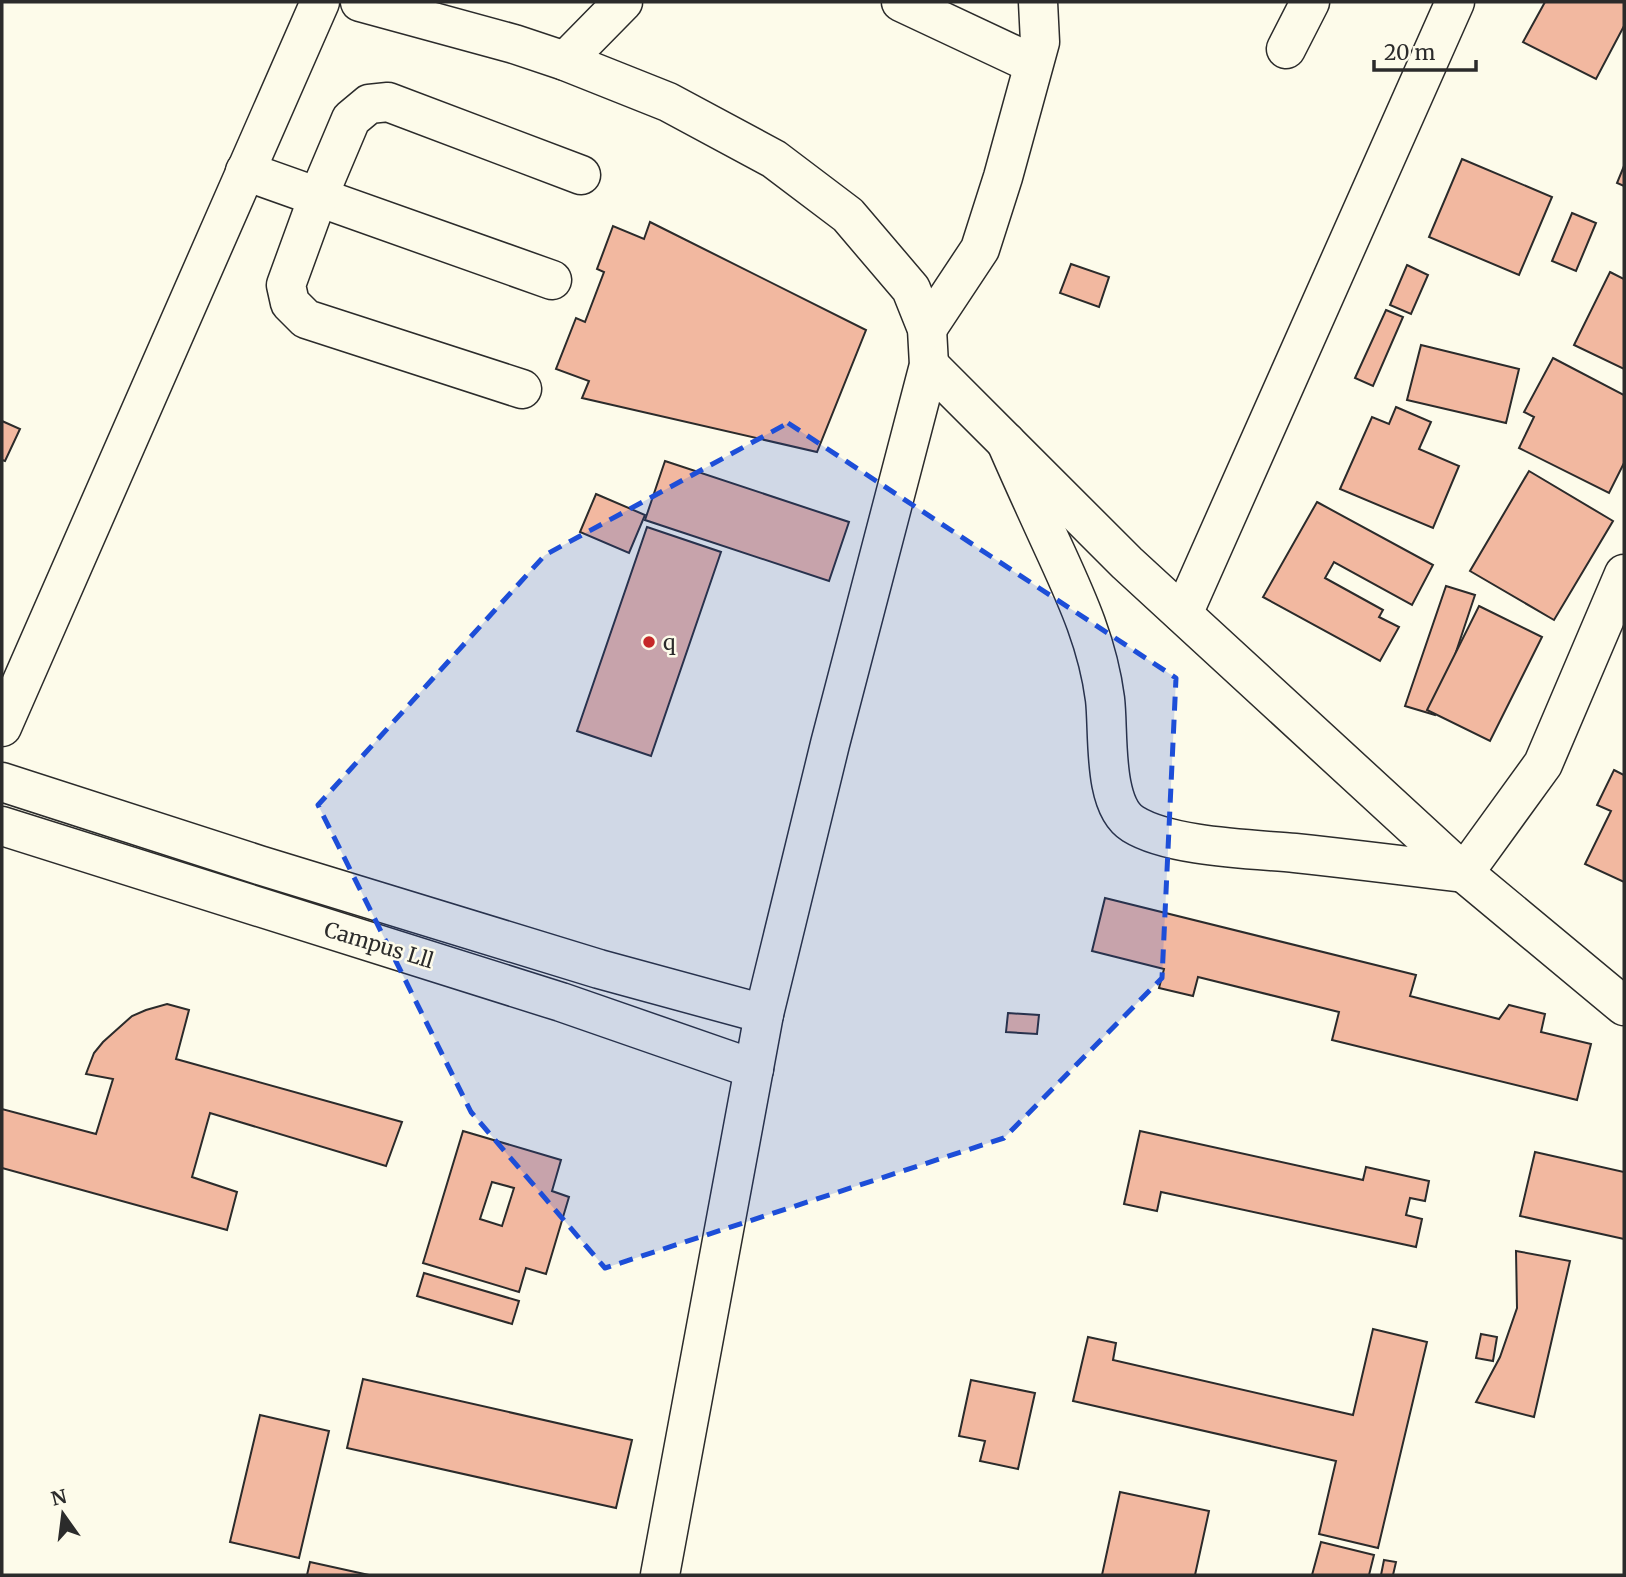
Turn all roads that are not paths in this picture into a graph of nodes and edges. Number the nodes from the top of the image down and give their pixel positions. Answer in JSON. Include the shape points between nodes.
{"nodes":[{"id":1,"x":320,"y":2,"type":"edge"},
{"id":2,"x":360,"y":2,"type":"edge"},
{"id":3,"x":623,"y":2,"type":"edge"},
{"id":4,"x":901,"y":2,"type":"edge"},
{"id":5,"x":1038,"y":2,"type":"edge"},
{"id":6,"x":1310,"y":2,"type":"edge"},
{"id":7,"x":1455,"y":2,"type":"edge"},
{"id":8,"x":1286,"y":49,"type":"dead end"},
{"id":9,"x":565,"y":61,"type":"junction"},
{"id":10,"x":1033,"y":64,"type":"junction"},
{"id":11,"x":245,"y":171,"type":"junction"},
{"id":12,"x":581,"y":175,"type":"dead end"},
{"id":13,"x":318,"y":197,"type":"junction"},
{"id":14,"x":552,"y":280,"type":"dead end"},
{"id":15,"x":928,"y":347,"type":"junction"},
{"id":16,"x":522,"y":389,"type":"dead end"},
{"id":17,"x":1006,"y":442,"type":"junction"},
{"id":18,"x":1624,"y":574,"type":"edge"},
{"id":19,"x":1183,"y":614,"type":"junction"},
{"id":20,"x":2,"y":727,"type":"edge"},
{"id":21,"x":2,"y":782,"type":"edge"},
{"id":22,"x":2,"y":826,"type":"edge"},
{"id":23,"x":1464,"y":873,"type":"junction"},
{"id":24,"x":1624,"y":1006,"type":"edge"},
{"id":25,"x":764,"y":1014,"type":"junction"},
{"id":26,"x":754,"y":1069,"type":"junction"},
{"id":27,"x":660,"y":1575,"type":"edge"}],
"edges":[{"from":1,"to":11,"type":"street"},
{"from":2,"to":9,"type":"street"},
{"from":3,"to":9,"type":"street"},
{"from":4,"to":10,"type":"street"},
{"from":5,"to":10,"type":"street","via":[[1040,42]]},
{"from":6,"to":8,"type":"street"},
{"from":7,"to":19,"type":"street"},
{"from":9,"to":15,"type":"street","via":[[668,102],[774,159],[848,215],[911,289]]},
{"from":10,"to":15,"type":"street","via":[[980,249]]},
{"from":11,"to":13,"type":"street"},
{"from":11,"to":20,"type":"street"},
{"from":12,"to":13,"type":"street","via":[[388,102],[369,104],[351,119]]},
{"from":13,"to":14,"type":"street"},
{"from":13,"to":16,"type":"street","via":[[286,285],[290,303],[306,319]]},
{"from":15,"to":17,"type":"street"},
{"from":15,"to":25,"type":"street"},
{"from":17,"to":19,"type":"street"},
{"from":17,"to":23,"type":"street","via":[[1094,644],[1110,777],[1117,804],[1131,823],[1156,835],[1204,844]]},
{"from":18,"to":23,"type":"street","via":[[1543,764]]},
{"from":19,"to":23,"type":"street"},
{"from":21,"to":25,"type":"street","via":[[559,957]]},
{"from":22,"to":26,"type":"street","name":"Campus Lll","via":[[561,1002]]},
{"from":23,"to":24,"type":"street"},
{"from":25,"to":26,"type":"street"},
{"from":26,"to":27,"type":"street"}]}
